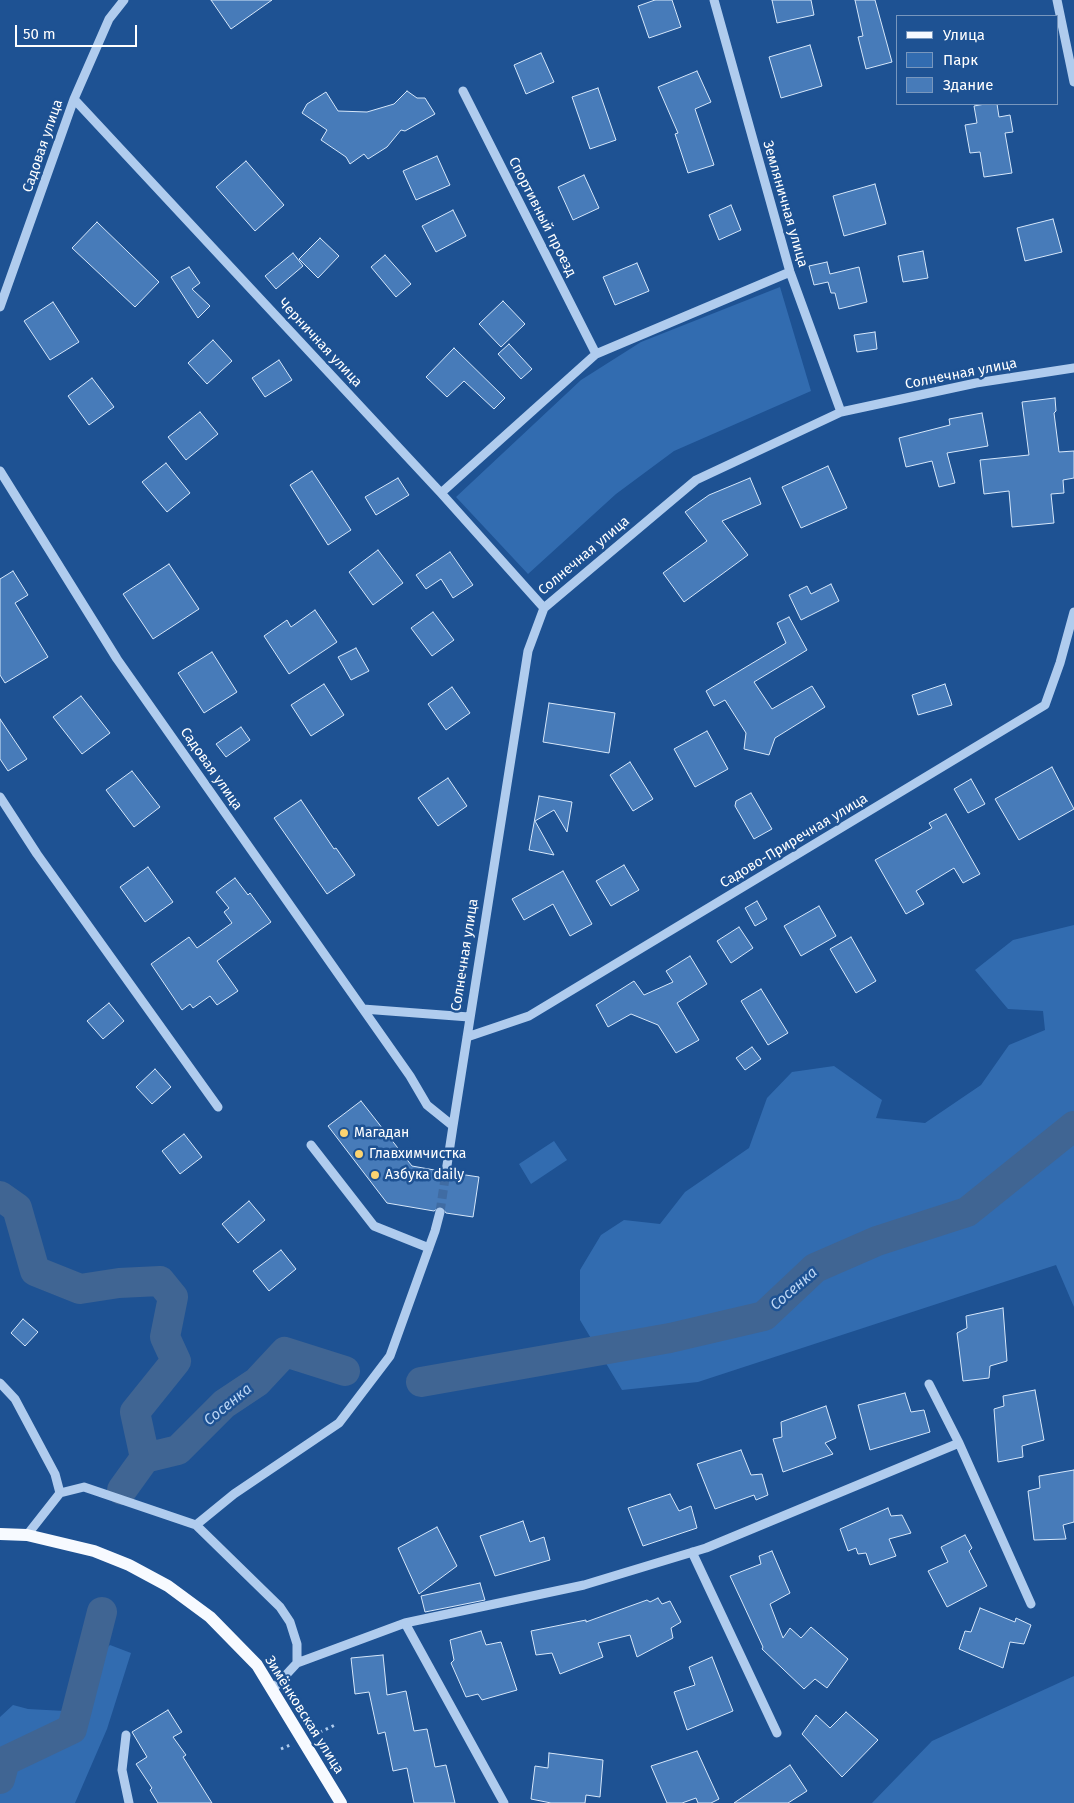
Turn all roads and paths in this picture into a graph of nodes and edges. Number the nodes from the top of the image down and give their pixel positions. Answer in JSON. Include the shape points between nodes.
{"nodes":[{"id":1,"x":124,"y":0,"type":"edge"},
{"id":2,"x":714,"y":0,"type":"edge"},
{"id":3,"x":1057,"y":0,"type":"edge"},
{"id":4,"x":1074,"y":82,"type":"edge"},
{"id":5,"x":462,"y":91,"type":"dead end"},
{"id":6,"x":74,"y":99,"type":"junction"},
{"id":7,"x":790,"y":272,"type":"junction"},
{"id":8,"x":0,"y":307,"type":"edge"},
{"id":9,"x":596,"y":354,"type":"junction"},
{"id":10,"x":1074,"y":368,"type":"edge"},
{"id":11,"x":841,"y":412,"type":"junction"},
{"id":12,"x":0,"y":471,"type":"edge"},
{"id":13,"x":441,"y":493,"type":"junction"},
{"id":14,"x":544,"y":608,"type":"junction"},
{"id":15,"x":1074,"y":612,"type":"edge"},
{"id":16,"x":0,"y":797,"type":"edge"},
{"id":17,"x":363,"y":1009,"type":"junction"},
{"id":18,"x":469,"y":1017,"type":"junction"},
{"id":19,"x":467,"y":1038,"type":"junction"},
{"id":20,"x":218,"y":1106,"type":"dead end"},
{"id":21,"x":453,"y":1126,"type":"junction"},
{"id":22,"x":311,"y":1145,"type":"dead end"},
{"id":23,"x":446,"y":1172,"type":"tunnel mouth"},
{"id":24,"x":440,"y":1212,"type":"tunnel mouth"},
{"id":25,"x":429,"y":1248,"type":"junction"},
{"id":26,"x":0,"y":1383,"type":"edge"},
{"id":27,"x":929,"y":1384,"type":"dead end"},
{"id":28,"x":959,"y":1443,"type":"junction"},
{"id":29,"x":60,"y":1493,"type":"junction"},
{"id":30,"x":196,"y":1525,"type":"junction"},
{"id":31,"x":0,"y":1534,"type":"edge"},
{"id":32,"x":27,"y":1535,"type":"junction"},
{"id":33,"x":692,"y":1552,"type":"junction"},
{"id":34,"x":1031,"y":1604,"type":"dead end"},
{"id":35,"x":405,"y":1623,"type":"junction"},
{"id":36,"x":297,"y":1663,"type":"junction"},
{"id":37,"x":273,"y":1689,"type":"junction"},
{"id":38,"x":777,"y":1733,"type":"dead end"},
{"id":39,"x":126,"y":1735,"type":"dead end"},
{"id":40,"x":129,"y":1803,"type":"edge"},
{"id":41,"x":341,"y":1803,"type":"edge"},
{"id":42,"x":504,"y":1803,"type":"edge"}],
"edges":[{"from":1,"to":6,"type":"street","name":"Садовая улица","via":[[109,19]]},
{"from":2,"to":7,"type":"street","name":"Земляничная улица"},
{"from":3,"to":4,"type":"street"},
{"from":5,"to":9,"type":"street","name":"Спортивный проезд"},
{"from":6,"to":8,"type":"street","name":"Садовая улица"},
{"from":6,"to":13,"type":"street","name":"Черничная улица"},
{"from":7,"to":9,"type":"street"},
{"from":7,"to":11,"type":"street","name":"Земляничная улица"},
{"from":9,"to":13,"type":"street"},
{"from":10,"to":11,"type":"street","name":"Солнечная улица","via":[[976,382]]},
{"from":11,"to":14,"type":"street","name":"Солнечная улица","via":[[696,480]]},
{"from":12,"to":17,"type":"street","name":"Садовая улица","via":[[117,659]]},
{"from":13,"to":14,"type":"street","name":"Черничная улица"},
{"from":14,"to":18,"type":"street","name":"Солнечная улица","via":[[528,651]]},
{"from":15,"to":19,"type":"street","name":"Садово-Приречная улица","via":[[1045,705],[529,1016]]},
{"from":16,"to":20,"type":"street","via":[[37,854]]},
{"from":17,"to":18,"type":"street"},
{"from":17,"to":21,"type":"street","name":"Садовая улица","via":[[427,1105]]},
{"from":18,"to":19,"type":"street","name":"Солнечная улица"},
{"from":19,"to":21,"type":"street","name":"Солнечная улица"},
{"from":21,"to":23,"type":"street","name":"Солнечная улица"},
{"from":22,"to":25,"type":"street","via":[[374,1226]]},
{"from":24,"to":25,"type":"street"},
{"from":25,"to":30,"type":"street","via":[[390,1356],[339,1423],[234,1494]]},
{"from":26,"to":29,"type":"street","via":[[15,1399],[55,1474]]},
{"from":27,"to":28,"type":"street"},
{"from":28,"to":33,"type":"street"},
{"from":28,"to":34,"type":"street"},
{"from":29,"to":30,"type":"street","via":[[84,1487]]},
{"from":29,"to":32,"type":"street"},
{"from":30,"to":36,"type":"street","via":[[280,1607],[290,1622],[297,1644]]},
{"from":31,"to":32,"type":"main road","name":"Зимёнковская улица"},
{"from":32,"to":37,"type":"main road","name":"Зимёнковская улица","via":[[94,1551],[168,1586],[210,1617],[257,1665]]},
{"from":33,"to":35,"type":"street","via":[[584,1585]]},
{"from":33,"to":38,"type":"street"},
{"from":35,"to":36,"type":"street"},
{"from":35,"to":42,"type":"street"},
{"from":36,"to":37,"type":"street"},
{"from":37,"to":41,"type":"main road","name":"Зимёнковская улица"},
{"from":39,"to":40,"type":"street","via":[[122,1770]]}]}
